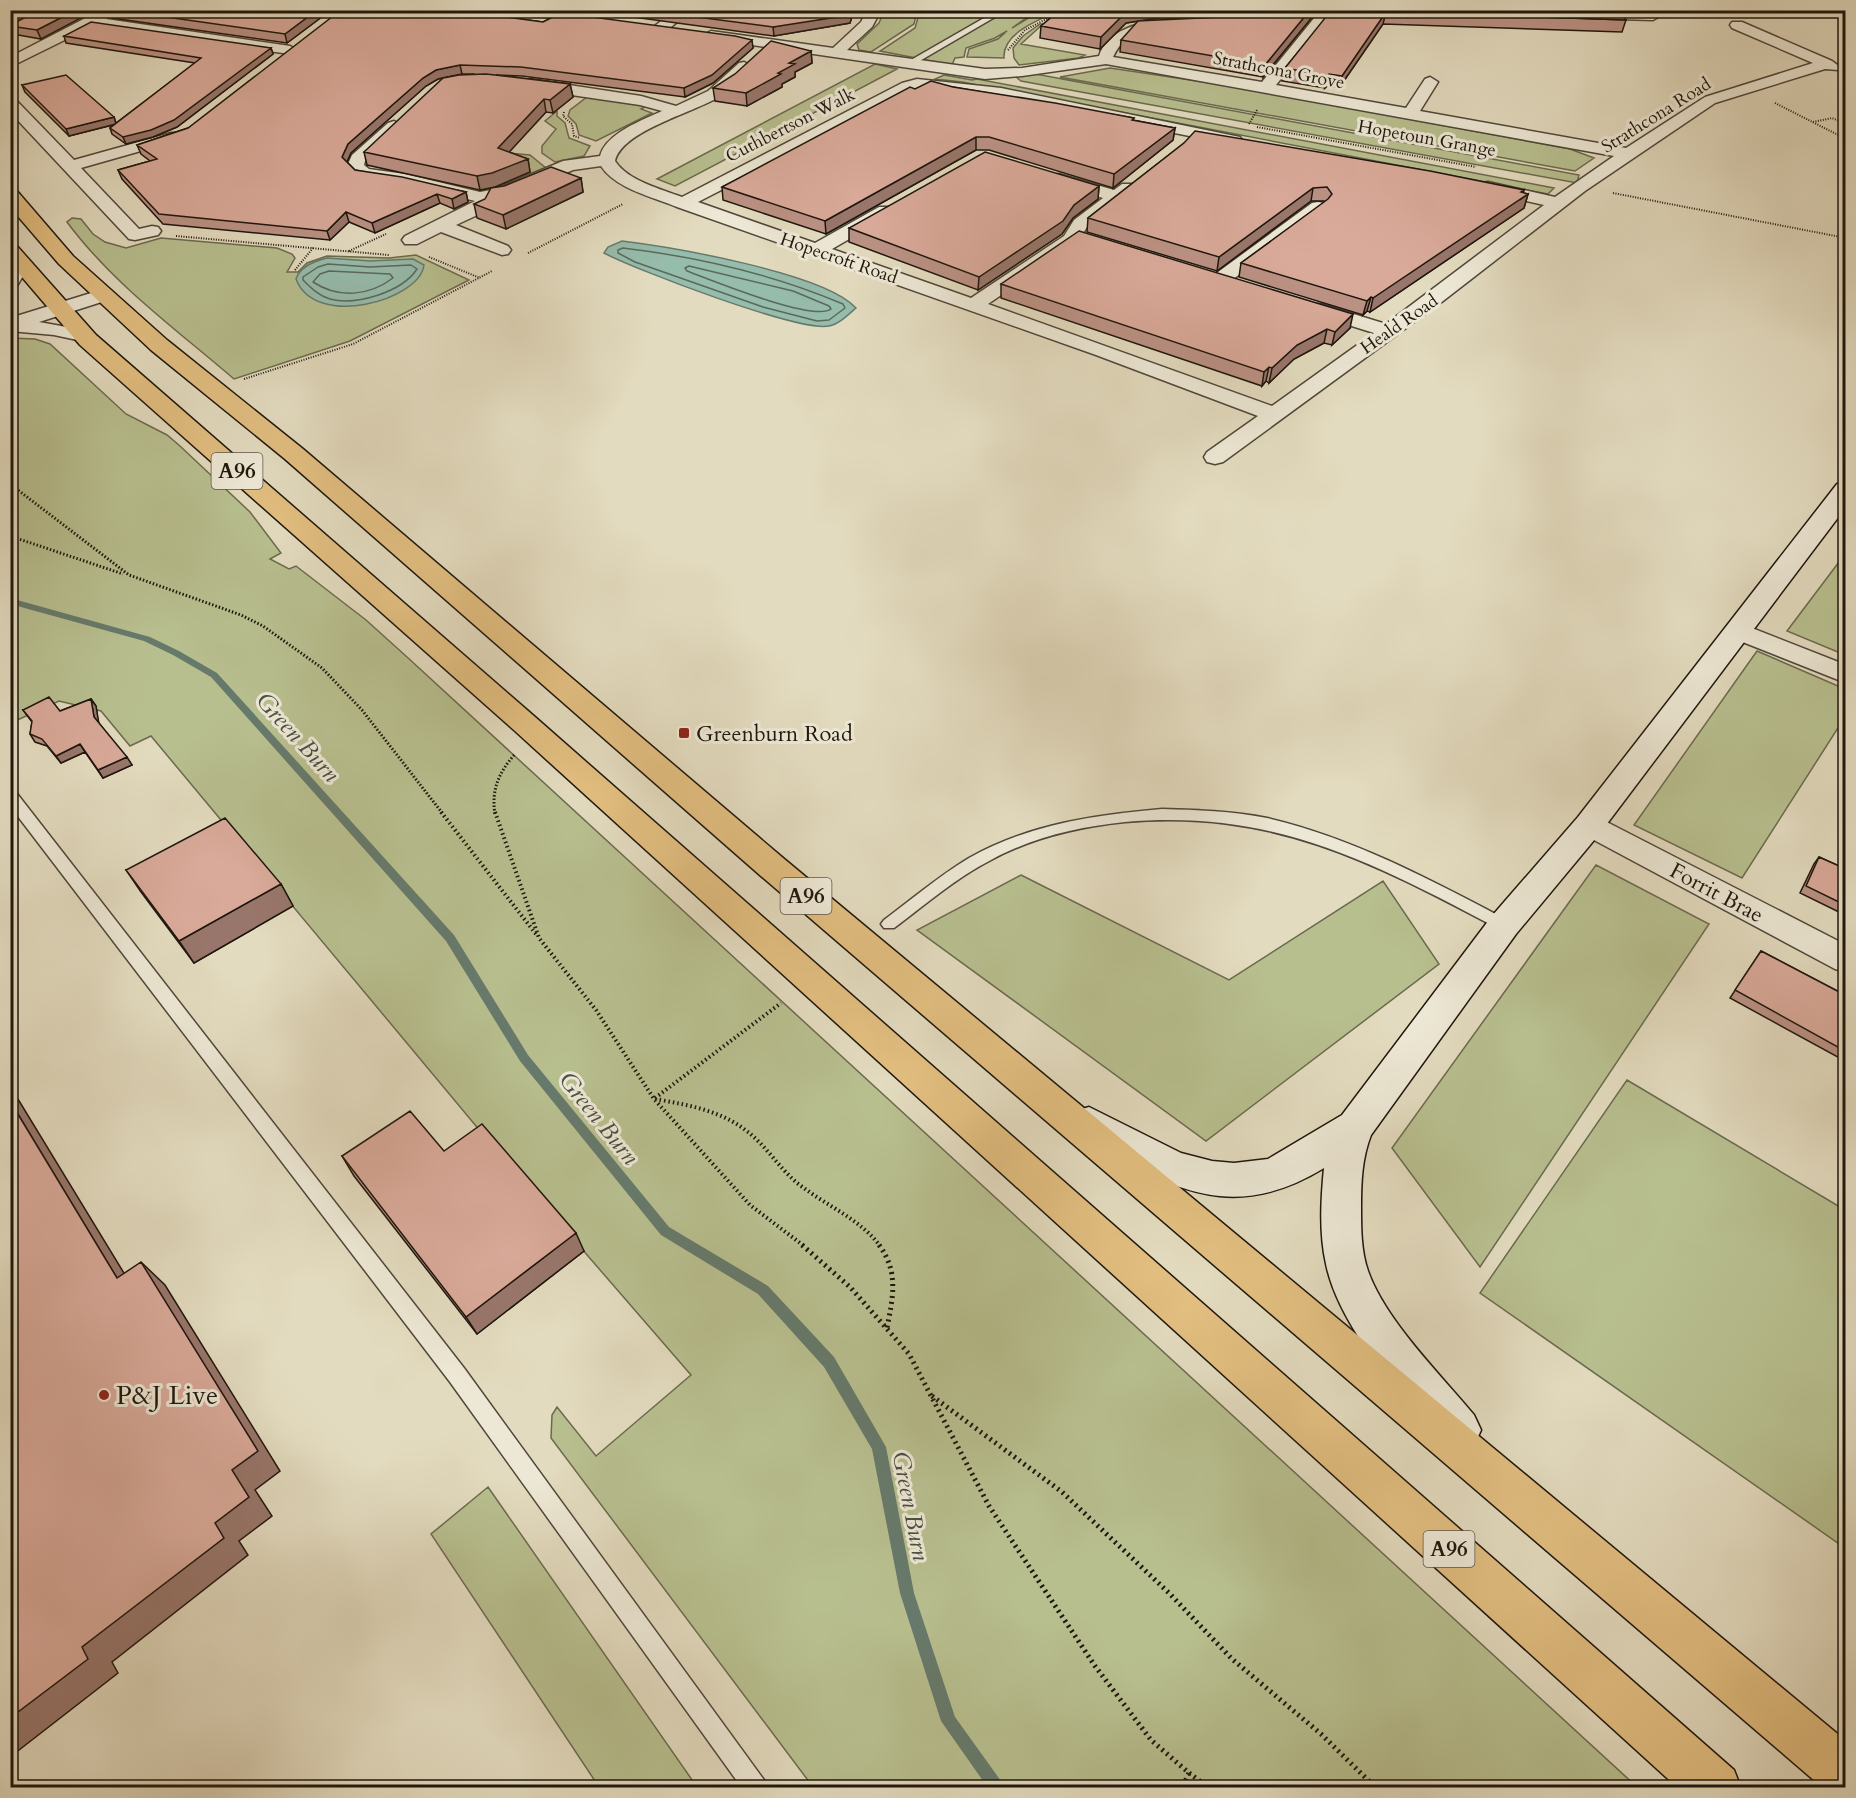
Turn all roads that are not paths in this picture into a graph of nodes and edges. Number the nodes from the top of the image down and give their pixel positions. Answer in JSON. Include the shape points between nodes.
{"nodes":[{"id":1,"x":111,"y":10,"type":"edge"},
{"id":2,"x":685,"y":10,"type":"edge"},
{"id":3,"x":874,"y":10,"type":"edge"},
{"id":4,"x":1004,"y":10,"type":"edge"},
{"id":5,"x":1343,"y":10,"type":"edge"},
{"id":6,"x":1562,"y":13,"type":"edge"},
{"id":7,"x":519,"y":15,"type":"edge"},
{"id":8,"x":1653,"y":16,"type":"dead end"},
{"id":9,"x":90,"y":21,"type":"junction"},
{"id":10,"x":1191,"y":23,"type":"edge"},
{"id":11,"x":1737,"y":25,"type":"dead end"},
{"id":12,"x":601,"y":26,"type":"edge"},
{"id":13,"x":771,"y":42,"type":"junction"},
{"id":14,"x":838,"y":51,"type":"junction"},
{"id":15,"x":728,"y":59,"type":"edge"},
{"id":16,"x":1106,"y":60,"type":"junction"},
{"id":17,"x":750,"y":61,"type":"junction"},
{"id":18,"x":10,"y":63,"type":"edge"},
{"id":19,"x":1827,"y":64,"type":"junction"},
{"id":20,"x":272,"y":65,"type":"edge"},
{"id":21,"x":914,"y":65,"type":"junction"},
{"id":22,"x":1845,"y":72,"type":"edge"},
{"id":23,"x":512,"y":82,"type":"edge"},
{"id":24,"x":1430,"y":82,"type":"dead end"},
{"id":25,"x":1266,"y":87,"type":"junction"},
{"id":26,"x":10,"y":102,"type":"edge"},
{"id":27,"x":678,"y":111,"type":"junction"},
{"id":28,"x":1410,"y":114,"type":"junction"},
{"id":29,"x":407,"y":115,"type":"edge"},
{"id":30,"x":191,"y":128,"type":"edge"},
{"id":31,"x":1253,"y":144,"type":"edge"},
{"id":32,"x":610,"y":153,"type":"junction"},
{"id":33,"x":1629,"y":154,"type":"junction"},
{"id":34,"x":70,"y":166,"type":"junction"},
{"id":35,"x":1038,"y":173,"type":"edge"},
{"id":36,"x":1142,"y":177,"type":"edge"},
{"id":37,"x":1469,"y":183,"type":"edge"},
{"id":38,"x":1579,"y":187,"type":"joint"},
{"id":39,"x":10,"y":195,"type":"edge"},
{"id":40,"x":486,"y":197,"type":"junction"},
{"id":41,"x":1118,"y":197,"type":"junction"},
{"id":42,"x":904,"y":200,"type":"edge"},
{"id":43,"x":1558,"y":202,"type":"junction"},
{"id":44,"x":683,"y":203,"type":"junction"},
{"id":45,"x":1318,"y":207,"type":"edge"},
{"id":46,"x":441,"y":226,"type":"junction"},
{"id":47,"x":152,"y":231,"type":"road end"},
{"id":48,"x":1073,"y":234,"type":"junction"},
{"id":49,"x":1096,"y":241,"type":"edge"},
{"id":50,"x":416,"y":247,"type":"road end"},
{"id":51,"x":817,"y":250,"type":"junction"},
{"id":52,"x":16,"y":257,"type":"edge"},
{"id":53,"x":501,"y":258,"type":"road end"},
{"id":54,"x":1198,"y":273,"type":"edge"},
{"id":55,"x":1221,"y":279,"type":"junction"},
{"id":56,"x":10,"y":282,"type":"edge"},
{"id":57,"x":1242,"y":286,"type":"edge"},
{"id":58,"x":104,"y":295,"type":"junction"},
{"id":59,"x":1295,"y":302,"type":"edge"},
{"id":60,"x":974,"y":305,"type":"junction"},
{"id":61,"x":71,"y":322,"type":"junction"},
{"id":62,"x":10,"y":326,"type":"edge"},
{"id":63,"x":1388,"y":331,"type":"junction"},
{"id":64,"x":1273,"y":414,"type":"junction"},
{"id":65,"x":1215,"y":457,"type":"dead end"},
{"id":66,"x":1845,"y":489,"type":"edge"},
{"id":67,"x":1738,"y":631,"type":"junction"},
{"id":68,"x":1845,"y":675,"type":"edge"},
{"id":69,"x":10,"y":795,"type":"edge"},
{"id":70,"x":1589,"y":825,"type":"junction"},
{"id":71,"x":889,"y":924,"type":"dead end"},
{"id":72,"x":1504,"y":925,"type":"junction"},
{"id":73,"x":1845,"y":960,"type":"edge"},
{"id":74,"x":1043,"y":1098,"type":"junction"},
{"id":75,"x":1355,"y":1127,"type":"junction"},
{"id":76,"x":1513,"y":1494,"type":"junction"},
{"id":77,"x":1845,"y":1774,"type":"edge"},
{"id":78,"x":756,"y":1788,"type":"edge"},
{"id":79,"x":1716,"y":1788,"type":"edge"}],
"edges":[{"from":1,"to":9,"type":"street"},
{"from":2,"to":13,"type":"street","via":[[654,31]]},
{"from":3,"to":14,"type":"street","via":[[867,24]]},
{"from":4,"to":21,"type":"lane"},
{"from":5,"to":25,"type":"street","via":[[1320,20]]},
{"from":6,"to":8,"type":"street"},
{"from":7,"to":12,"type":"street"},
{"from":9,"to":18,"type":"street"},
{"from":9,"to":20,"type":"street","via":[[295,47]]},
{"from":10,"to":16,"type":"street","via":[[1131,28],[1106,54]]},
{"from":11,"to":19,"type":"street"},
{"from":13,"to":14,"type":"street"},
{"from":13,"to":17,"type":"street"},
{"from":14,"to":21,"type":"street"},
{"from":15,"to":17,"type":"street"},
{"from":16,"to":21,"type":"street","name":"Strathcona Grove","via":[[1006,73]]},
{"from":16,"to":25,"type":"street","name":"Strathcona Grove"},
{"from":17,"to":27,"type":"street","via":[[713,94]]},
{"from":19,"to":22,"type":"street"},
{"from":19,"to":33,"type":"street","name":"Strathcona Road","via":[[1719,96]]},
{"from":23,"to":27,"type":"street","via":[[641,101]]},
{"from":24,"to":28,"type":"street"},
{"from":25,"to":28,"type":"street","name":"Strathcona Grove"},
{"from":26,"to":34,"type":"street"},
{"from":27,"to":32,"type":"street","via":[[626,135]]},
{"from":28,"to":33,"type":"street","name":"Strathcona Grove"},
{"from":29,"to":40,"type":"street","via":[[358,159],[358,170]]},
{"from":30,"to":34,"type":"street","via":[[160,142]]},
{"from":31,"to":44,"type":"street","name":"Cuthbertson Walk","via":[[1188,138],[1112,114],[1001,93],[917,84]]},
{"from":32,"to":40,"type":"street","via":[[555,169]]},
{"from":32,"to":44,"type":"street","name":"Hopecroft Road","via":[[614,171]]},
{"from":33,"to":38,"type":"street","name":"Strathcona Road"},
{"from":34,"to":47,"type":"street","via":[[135,235]]},
{"from":35,"to":41,"type":"street"},
{"from":36,"to":41,"type":"street"},
{"from":37,"to":43,"type":"street","name":"Hopetoun Grange"},
{"from":38,"to":43,"type":"street","name":"Heald Road"},
{"from":39,"to":58,"type":"main road","number":"A96","via":[[66,260]]},
{"from":40,"to":46,"type":"street","via":[[480,207]]},
{"from":41,"to":48,"type":"street","via":[[1080,224]]},
{"from":42,"to":51,"type":"street"},
{"from":43,"to":63,"type":"street","name":"Heald Road"},
{"from":44,"to":51,"type":"street","name":"Hopecroft Road"},
{"from":45,"to":55,"type":"street","via":[[1282,225]]},
{"from":46,"to":50,"type":"street"},
{"from":46,"to":53,"type":"street"},
{"from":48,"to":49,"type":"street"},
{"from":48,"to":60,"type":"street"},
{"from":51,"to":60,"type":"street","name":"Hopecroft Road"},
{"from":52,"to":56,"type":"street"},
{"from":52,"to":61,"type":"main road","number":"A96"},
{"from":54,"to":55,"type":"street"},
{"from":55,"to":57,"type":"street"},
{"from":58,"to":61,"type":"street"},
{"from":58,"to":74,"type":"main road","number":"A96"},
{"from":59,"to":63,"type":"street"},
{"from":60,"to":64,"type":"street","name":"Hopecroft Road"},
{"from":61,"to":62,"type":"street"},
{"from":61,"to":62,"type":"street","via":[[54,329]]},
{"from":61,"to":79,"type":"main road","number":"A96"},
{"from":63,"to":64,"type":"street","name":"Heald Road"},
{"from":64,"to":65,"type":"street","name":"Heald Road"},
{"from":66,"to":67,"type":"street"},
{"from":67,"to":68,"type":"street"},
{"from":67,"to":70,"type":"street"},
{"from":69,"to":78,"type":"lane","via":[[457,1375]]},
{"from":70,"to":72,"type":"street"},
{"from":70,"to":73,"type":"street","name":"Forrit Brae"},
{"from":71,"to":72,"type":"lane","via":[[984,856],[1032,836],[1080,822],[1164,813],[1224,814],[1322,838],[1410,875]]},
{"from":72,"to":75,"type":"street"},
{"from":74,"to":75,"type":"street","via":[[1170,1168],[1219,1179],[1258,1179],[1293,1165]]},
{"from":74,"to":76,"type":"main road","number":"A96"},
{"from":75,"to":76,"type":"street","via":[[1342,1185],[1342,1231],[1350,1275],[1375,1321],[1412,1374]]},
{"from":76,"to":77,"type":"main road","number":"A96"}]}
